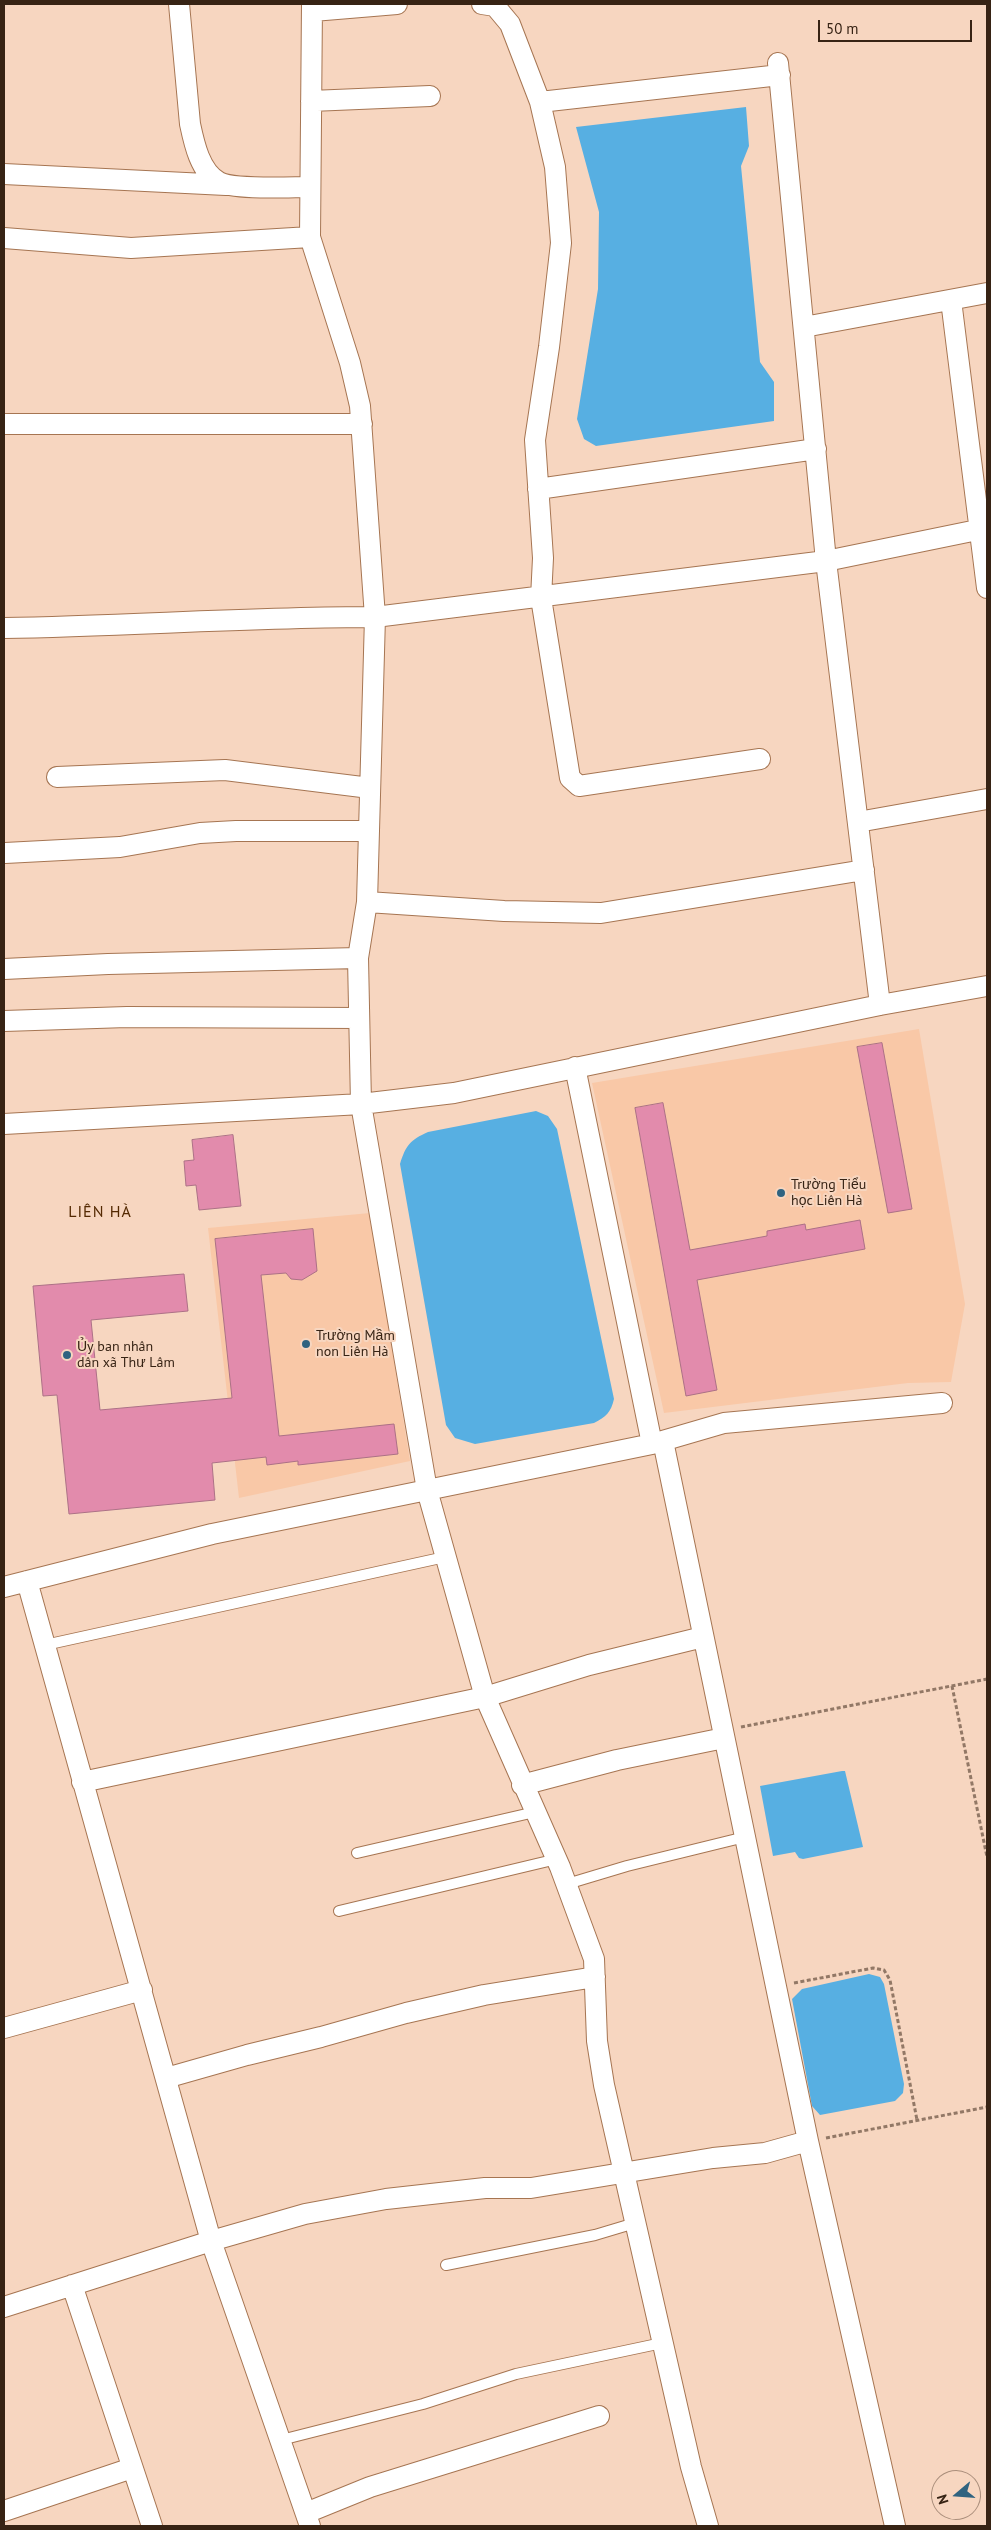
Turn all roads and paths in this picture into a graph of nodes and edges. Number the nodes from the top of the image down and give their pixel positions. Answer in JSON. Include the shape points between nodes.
{"nodes":[{"id":1,"x":179,"y":4,"type":"edge"},
{"id":2,"x":397,"y":4,"type":"edge"},
{"id":3,"x":482,"y":4,"type":"edge"},
{"id":4,"x":313,"y":7,"type":"edge"},
{"id":5,"x":430,"y":96,"type":"dead end"},
{"id":6,"x":311,"y":101,"type":"junction"},
{"id":7,"x":540,"y":102,"type":"junction"},
{"id":8,"x":4,"y":174,"type":"edge"},
{"id":9,"x":233,"y":186,"type":"junction"},
{"id":10,"x":309,"y":187,"type":"junction"},
{"id":11,"x":310,"y":237,"type":"junction"},
{"id":12,"x":4,"y":238,"type":"edge"},
{"id":13,"x":987,"y":293,"type":"edge"},
{"id":14,"x":952,"y":300,"type":"junction"},
{"id":15,"x":804,"y":327,"type":"junction"},
{"id":16,"x":4,"y":424,"type":"edge"},
{"id":17,"x":362,"y":424,"type":"junction"},
{"id":18,"x":816,"y":449,"type":"junction"},
{"id":19,"x":538,"y":490,"type":"junction"},
{"id":20,"x":983,"y":529,"type":"edge"},
{"id":21,"x":826,"y":561,"type":"junction"},
{"id":22,"x":987,"y":588,"type":"edge"},
{"id":23,"x":542,"y":598,"type":"junction"},
{"id":24,"x":375,"y":617,"type":"junction"},
{"id":25,"x":4,"y":628,"type":"edge"},
{"id":26,"x":760,"y":759,"type":"dead end"},
{"id":27,"x":57,"y":777,"type":"dead end"},
{"id":28,"x":370,"y":788,"type":"junction"},
{"id":29,"x":987,"y":799,"type":"edge"},
{"id":30,"x":858,"y":822,"type":"junction"},
{"id":31,"x":369,"y":831,"type":"junction"},
{"id":32,"x":5,"y":853,"type":"dead end"},
{"id":33,"x":864,"y":870,"type":"junction"},
{"id":34,"x":367,"y":902,"type":"junction"},
{"id":35,"x":358,"y":958,"type":"junction"},
{"id":36,"x":4,"y":969,"type":"edge"},
{"id":37,"x":987,"y":986,"type":"edge"},
{"id":38,"x":880,"y":1005,"type":"junction"},
{"id":39,"x":359,"y":1018,"type":"junction"},
{"id":40,"x":4,"y":1021,"type":"edge"},
{"id":41,"x":575,"y":1068,"type":"junction"},
{"id":42,"x":361,"y":1104,"type":"junction"},
{"id":43,"x":4,"y":1124,"type":"edge"},
{"id":44,"x":942,"y":1403,"type":"dead end"},
{"id":45,"x":658,"y":1443,"type":"junction"},
{"id":46,"x":427,"y":1490,"type":"junction"},
{"id":47,"x":445,"y":1557,"type":"junction"},
{"id":48,"x":27,"y":1581,"type":"junction"},
{"id":49,"x":4,"y":1587,"type":"edge"},
{"id":50,"x":703,"y":1637,"type":"junction"},
{"id":51,"x":45,"y":1644,"type":"junction"},
{"id":52,"x":987,"y":1679,"type":"edge"},
{"id":53,"x":952,"y":1686,"type":"junction"},
{"id":54,"x":484,"y":1698,"type":"junction"},
{"id":55,"x":724,"y":1734,"type":"junction"},
{"id":56,"x":82,"y":1782,"type":"junction"},
{"id":57,"x":522,"y":1785,"type":"junction"},
{"id":58,"x":535,"y":1812,"type":"junction"},
{"id":59,"x":745,"y":1837,"type":"junction"},
{"id":60,"x":357,"y":1853,"type":"dead end"},
{"id":61,"x":987,"y":1857,"type":"edge"},
{"id":62,"x":557,"y":1859,"type":"junction"},
{"id":63,"x":567,"y":1884,"type":"junction"},
{"id":64,"x":339,"y":1911,"type":"dead end"},
{"id":65,"x":595,"y":1977,"type":"junction"},
{"id":66,"x":776,"y":1986,"type":"junction"},
{"id":67,"x":142,"y":1990,"type":"junction"},
{"id":68,"x":4,"y":2028,"type":"edge"},
{"id":69,"x":166,"y":2078,"type":"junction"},
{"id":70,"x":987,"y":2107,"type":"edge"},
{"id":71,"x":917,"y":2120,"type":"junction"},
{"id":72,"x":808,"y":2141,"type":"junction"},
{"id":73,"x":623,"y":2173,"type":"junction"},
{"id":74,"x":635,"y":2224,"type":"junction"},
{"id":75,"x":211,"y":2241,"type":"junction"},
{"id":76,"x":446,"y":2265,"type":"dead end"},
{"id":77,"x":72,"y":2285,"type":"junction"},
{"id":78,"x":4,"y":2307,"type":"edge"},
{"id":79,"x":662,"y":2343,"type":"junction"},
{"id":80,"x":599,"y":2416,"type":"dead end"},
{"id":81,"x":281,"y":2440,"type":"junction"},
{"id":82,"x":132,"y":2468,"type":"junction"},
{"id":83,"x":5,"y":2507,"type":"edge"},
{"id":84,"x":308,"y":2519,"type":"edge"},
{"id":85,"x":152,"y":2526,"type":"edge"},
{"id":86,"x":708,"y":2526,"type":"edge"},
{"id":87,"x":895,"y":2526,"type":"edge"}],
"edges":[{"from":1,"to":9,"type":"street","via":[[194,143],[208,173],[219,182]]},
{"from":2,"to":4,"type":"street"},
{"from":3,"to":7,"type":"street","via":[[495,6],[510,24]]},
{"from":4,"to":6,"type":"street"},
{"from":5,"to":6,"type":"street"},
{"from":6,"to":10,"type":"street"},
{"from":7,"to":15,"type":"street","via":[[779,70]]},
{"from":7,"to":19,"type":"street","via":[[555,167],[561,243],[535,440]]},
{"from":8,"to":9,"type":"street"},
{"from":9,"to":10,"type":"street"},
{"from":10,"to":11,"type":"street"},
{"from":11,"to":12,"type":"street","via":[[131,248]]},
{"from":11,"to":17,"type":"street","via":[[350,363]]},
{"from":13,"to":14,"type":"street"},
{"from":14,"to":15,"type":"street"},
{"from":14,"to":20,"type":"street"},
{"from":15,"to":18,"type":"street"},
{"from":16,"to":17,"type":"street"},
{"from":17,"to":24,"type":"street"},
{"from":18,"to":19,"type":"street"},
{"from":18,"to":21,"type":"street"},
{"from":19,"to":23,"type":"street"},
{"from":20,"to":21,"type":"street"},
{"from":20,"to":22,"type":"street"},
{"from":21,"to":23,"type":"street"},
{"from":21,"to":30,"type":"street"},
{"from":23,"to":24,"type":"street"},
{"from":23,"to":26,"type":"street","via":[[568,771],[573,783],[579,786]]},
{"from":24,"to":25,"type":"street"},
{"from":24,"to":28,"type":"street"},
{"from":27,"to":28,"type":"street","via":[[225,770]]},
{"from":28,"to":31,"type":"street"},
{"from":29,"to":30,"type":"street"},
{"from":30,"to":33,"type":"street"},
{"from":31,"to":32,"type":"street","via":[[200,833],[120,847]]},
{"from":31,"to":34,"type":"street"},
{"from":33,"to":34,"type":"street","via":[[601,913],[504,911]]},
{"from":33,"to":38,"type":"street"},
{"from":34,"to":35,"type":"street"},
{"from":35,"to":36,"type":"street"},
{"from":35,"to":39,"type":"street"},
{"from":37,"to":38,"type":"street"},
{"from":38,"to":41,"type":"street"},
{"from":39,"to":40,"type":"street","via":[[127,1017]]},
{"from":39,"to":42,"type":"street"},
{"from":41,"to":42,"type":"street","via":[[454,1093]]},
{"from":41,"to":45,"type":"street"},
{"from":42,"to":43,"type":"street"},
{"from":42,"to":46,"type":"street"},
{"from":44,"to":45,"type":"street","via":[[724,1423]]},
{"from":45,"to":46,"type":"street"},
{"from":45,"to":50,"type":"street"},
{"from":46,"to":47,"type":"street"},
{"from":46,"to":48,"type":"street","via":[[212,1534]]},
{"from":47,"to":51,"type":"lane"},
{"from":47,"to":54,"type":"street"},
{"from":48,"to":49,"type":"street"},
{"from":48,"to":51,"type":"street"},
{"from":50,"to":54,"type":"street","via":[[589,1665]]},
{"from":50,"to":55,"type":"street"},
{"from":51,"to":56,"type":"street"},
{"from":52,"to":53,"type":"path"},
{"from":53,"to":55,"type":"path"},
{"from":53,"to":61,"type":"path"},
{"from":54,"to":56,"type":"street"},
{"from":54,"to":57,"type":"street"},
{"from":55,"to":57,"type":"street"},
{"from":55,"to":59,"type":"street"},
{"from":56,"to":67,"type":"street"},
{"from":57,"to":58,"type":"street"},
{"from":58,"to":60,"type":"lane"},
{"from":58,"to":62,"type":"street"},
{"from":59,"to":63,"type":"lane"},
{"from":59,"to":66,"type":"street"},
{"from":62,"to":63,"type":"street"},
{"from":62,"to":64,"type":"lane"},
{"from":63,"to":65,"type":"street","via":[[594,1959]]},
{"from":65,"to":69,"type":"street","via":[[484,1995],[423,2009]]},
{"from":65,"to":73,"type":"street","via":[[597,2041]]},
{"from":66,"to":71,"type":"path","via":[[873,1968],[884,1970],[890,1980]]},
{"from":66,"to":72,"type":"street"},
{"from":67,"to":68,"type":"street"},
{"from":67,"to":69,"type":"street"},
{"from":69,"to":75,"type":"street"},
{"from":70,"to":71,"type":"path"},
{"from":71,"to":72,"type":"path"},
{"from":72,"to":73,"type":"street","via":[[765,2153]]},
{"from":72,"to":87,"type":"street"},
{"from":73,"to":74,"type":"street"},
{"from":73,"to":75,"type":"street","via":[[531,2188],[484,2188],[386,2199],[305,2214]]},
{"from":74,"to":76,"type":"lane","via":[[595,2236]]},
{"from":74,"to":79,"type":"street"},
{"from":75,"to":77,"type":"street"},
{"from":75,"to":81,"type":"street"},
{"from":77,"to":78,"type":"street"},
{"from":77,"to":82,"type":"street"},
{"from":79,"to":81,"type":"lane","via":[[516,2374],[423,2404]]},
{"from":79,"to":86,"type":"street"},
{"from":80,"to":84,"type":"street","via":[[370,2486]]},
{"from":81,"to":84,"type":"street"},
{"from":82,"to":83,"type":"street"},
{"from":82,"to":85,"type":"street"}]}
